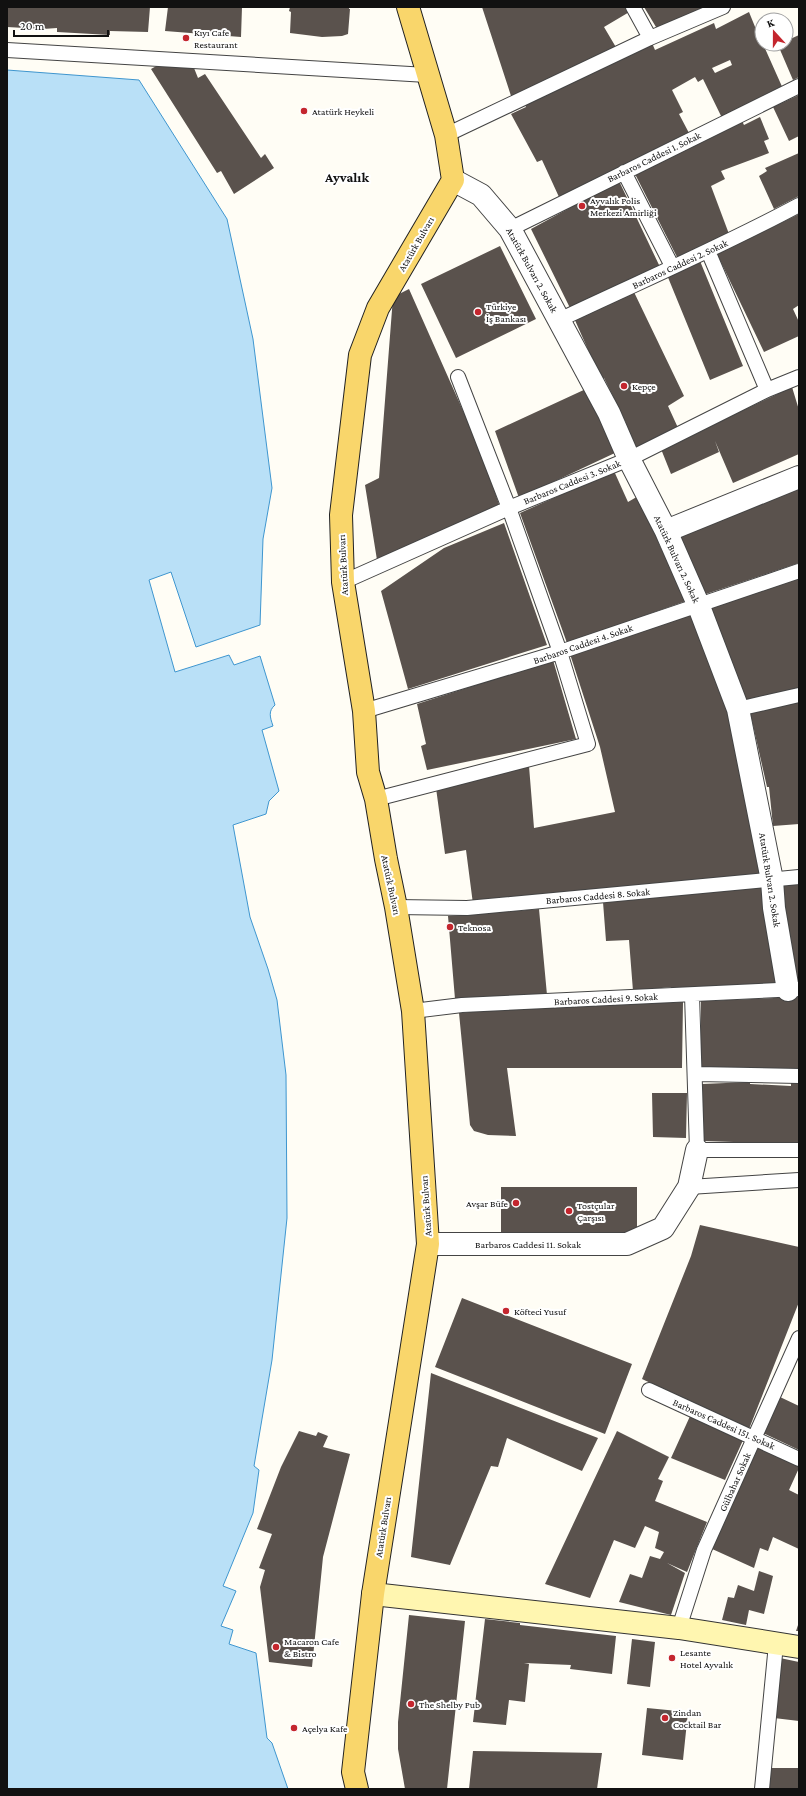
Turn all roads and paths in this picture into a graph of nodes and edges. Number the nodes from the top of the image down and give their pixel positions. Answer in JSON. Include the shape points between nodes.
{"nodes":[{"id":1,"x":408,"y":7,"type":"edge"},
{"id":2,"x":633,"y":7,"type":"edge"},
{"id":3,"x":723,"y":7,"type":"edge"},
{"id":4,"x":650,"y":38,"type":"junction"},
{"id":5,"x":7,"y":50,"type":"edge"},
{"id":6,"x":428,"y":75,"type":"junction"},
{"id":7,"x":799,"y":86,"type":"edge"},
{"id":8,"x":446,"y":135,"type":"junction"},
{"id":9,"x":624,"y":172,"type":"junction"},
{"id":10,"x":453,"y":180,"type":"junction"},
{"id":11,"x":799,"y":205,"type":"edge"},
{"id":12,"x":510,"y":229,"type":"junction"},
{"id":13,"x":708,"y":252,"type":"junction"},
{"id":14,"x":672,"y":266,"type":"junction"},
{"id":15,"x":559,"y":320,"type":"junction"},
{"id":16,"x":458,"y":377,"type":"dead end"},
{"id":17,"x":799,"y":379,"type":"edge"},
{"id":18,"x":767,"y":390,"type":"junction"},
{"id":19,"x":629,"y":459,"type":"junction"},
{"id":20,"x":799,"y":477,"type":"edge"},
{"id":21,"x":509,"y":508,"type":"junction"},
{"id":22,"x":666,"y":531,"type":"junction"},
{"id":23,"x":799,"y":571,"type":"edge"},
{"id":24,"x":343,"y":582,"type":"junction"},
{"id":25,"x":698,"y":604,"type":"junction"},
{"id":26,"x":560,"y":652,"type":"junction"},
{"id":27,"x":799,"y":695,"type":"edge"},
{"id":28,"x":738,"y":709,"type":"junction"},
{"id":29,"x":364,"y":711,"type":"junction"},
{"id":30,"x":376,"y":799,"type":"junction"},
{"id":31,"x":799,"y":877,"type":"edge"},
{"id":32,"x":772,"y":880,"type":"junction"},
{"id":33,"x":396,"y":907,"type":"junction"},
{"id":34,"x":793,"y":989,"type":"edge"},
{"id":35,"x":692,"y":995,"type":"junction"},
{"id":36,"x":413,"y":1011,"type":"junction"},
{"id":37,"x":696,"y":1074,"type":"junction"},
{"id":38,"x":799,"y":1076,"type":"edge"},
{"id":39,"x":697,"y":1150,"type":"junction"},
{"id":40,"x":799,"y":1150,"type":"edge"},
{"id":41,"x":799,"y":1180,"type":"edge"},
{"id":42,"x":689,"y":1187,"type":"junction"},
{"id":43,"x":428,"y":1244,"type":"junction"},
{"id":44,"x":799,"y":1338,"type":"edge"},
{"id":45,"x":649,"y":1390,"type":"dead end"},
{"id":46,"x":754,"y":1438,"type":"junction"},
{"id":47,"x":799,"y":1458,"type":"edge"},
{"id":48,"x":373,"y":1594,"type":"junction"},
{"id":49,"x":679,"y":1628,"type":"junction"},
{"id":50,"x":776,"y":1644,"type":"junction"},
{"id":51,"x":799,"y":1647,"type":"edge"},
{"id":52,"x":358,"y":1789,"type":"edge"},
{"id":53,"x":762,"y":1789,"type":"edge"}],
"edges":[{"from":1,"to":6,"type":"main road"},
{"from":2,"to":4,"type":"lane"},
{"from":3,"to":4,"type":"lane"},
{"from":4,"to":8,"type":"lane"},
{"from":5,"to":6,"type":"lane"},
{"from":6,"to":8,"type":"main road"},
{"from":7,"to":9,"type":"lane","name":"Barbaros Caddesi 1. Sokak"},
{"from":8,"to":10,"type":"main road"},
{"from":9,"to":12,"type":"lane","name":"Barbaros Caddesi 1. Sokak"},
{"from":9,"to":14,"type":"lane"},
{"from":10,"to":12,"type":"street","name":"Atatürk Bulvarı 2. Sokak","via":[[481,196]]},
{"from":10,"to":24,"type":"main road","name":"Atatürk Bulvarı","via":[[378,308],[360,355],[341,514]]},
{"from":11,"to":13,"type":"lane","name":"Barbaros Caddesi 2. Sokak"},
{"from":12,"to":15,"type":"street","name":"Atatürk Bulvarı 2. Sokak"},
{"from":13,"to":14,"type":"lane","name":"Barbaros Caddesi 2. Sokak"},
{"from":13,"to":18,"type":"lane"},
{"from":14,"to":15,"type":"lane","name":"Barbaros Caddesi 2. Sokak"},
{"from":15,"to":19,"type":"street","name":"Atatürk Bulvarı 2. Sokak","via":[[609,413]]},
{"from":16,"to":21,"type":"lane"},
{"from":17,"to":18,"type":"lane","name":"Barbaros Caddesi 3. Sokak"},
{"from":18,"to":19,"type":"lane","name":"Barbaros Caddesi 3. Sokak"},
{"from":19,"to":21,"type":"lane","name":"Barbaros Caddesi 3. Sokak"},
{"from":19,"to":22,"type":"street","name":"Atatürk Bulvarı 2. Sokak"},
{"from":20,"to":22,"type":"street"},
{"from":21,"to":24,"type":"lane","name":"Barbaros Caddesi 3. Sokak"},
{"from":21,"to":26,"type":"lane"},
{"from":22,"to":25,"type":"street","name":"Atatürk Bulvarı 2. Sokak"},
{"from":23,"to":25,"type":"lane","name":"Barbaros Caddesi 4. Sokak"},
{"from":24,"to":29,"type":"main road","name":"Atatürk Bulvarı"},
{"from":25,"to":26,"type":"lane","name":"Barbaros Caddesi 4. Sokak"},
{"from":25,"to":28,"type":"street","name":"Atatürk Bulvarı 2. Sokak"},
{"from":26,"to":29,"type":"lane","name":"Barbaros Caddesi 4. Sokak"},
{"from":26,"to":30,"type":"lane","via":[[588,744]]},
{"from":27,"to":28,"type":"lane"},
{"from":28,"to":32,"type":"street","name":"Atatürk Bulvarı 2. Sokak"},
{"from":29,"to":30,"type":"main road","name":"Atatürk Bulvarı","via":[[368,772]]},
{"from":30,"to":33,"type":"main road","name":"Atatürk Bulvarı"},
{"from":31,"to":32,"type":"lane","name":"Barbaros Caddesi 8. Sokak"},
{"from":32,"to":33,"type":"lane","name":"Barbaros Caddesi 8. Sokak","via":[[467,908]]},
{"from":32,"to":34,"type":"street","name":"Atatürk Bulvarı 2. Sokak","via":[[774,908]]},
{"from":33,"to":36,"type":"main road","name":"Atatürk Bulvarı"},
{"from":34,"to":35,"type":"lane","name":"Barbaros Caddesi 9. Sokak"},
{"from":35,"to":36,"type":"lane","name":"Barbaros Caddesi 9. Sokak","via":[[462,1005]]},
{"from":35,"to":37,"type":"lane"},
{"from":36,"to":43,"type":"main road","name":"Atatürk Bulvarı"},
{"from":37,"to":38,"type":"lane"},
{"from":37,"to":39,"type":"lane"},
{"from":39,"to":40,"type":"lane"},
{"from":39,"to":42,"type":"street"},
{"from":41,"to":42,"type":"lane"},
{"from":42,"to":43,"type":"street","name":"Barbaros Caddesi 11. Sokak","via":[[663,1228],[627,1244]]},
{"from":43,"to":48,"type":"main road","name":"Atatürk Bulvarı"},
{"from":44,"to":46,"type":"lane","name":"Gülbahar Sokak"},
{"from":45,"to":46,"type":"lane","name":"Barbaros Caddesi 151. Sokak"},
{"from":46,"to":47,"type":"lane","name":"Barbaros Caddesi 151. Sokak"},
{"from":46,"to":49,"type":"lane","name":"Gülbahar Sokak","via":[[704,1550]]},
{"from":48,"to":49,"type":"street"},
{"from":48,"to":52,"type":"main road","name":"Atatürk Bulvarı","via":[[353,1772]]},
{"from":49,"to":50,"type":"street"},
{"from":50,"to":51,"type":"street"},
{"from":50,"to":53,"type":"lane"}]}
